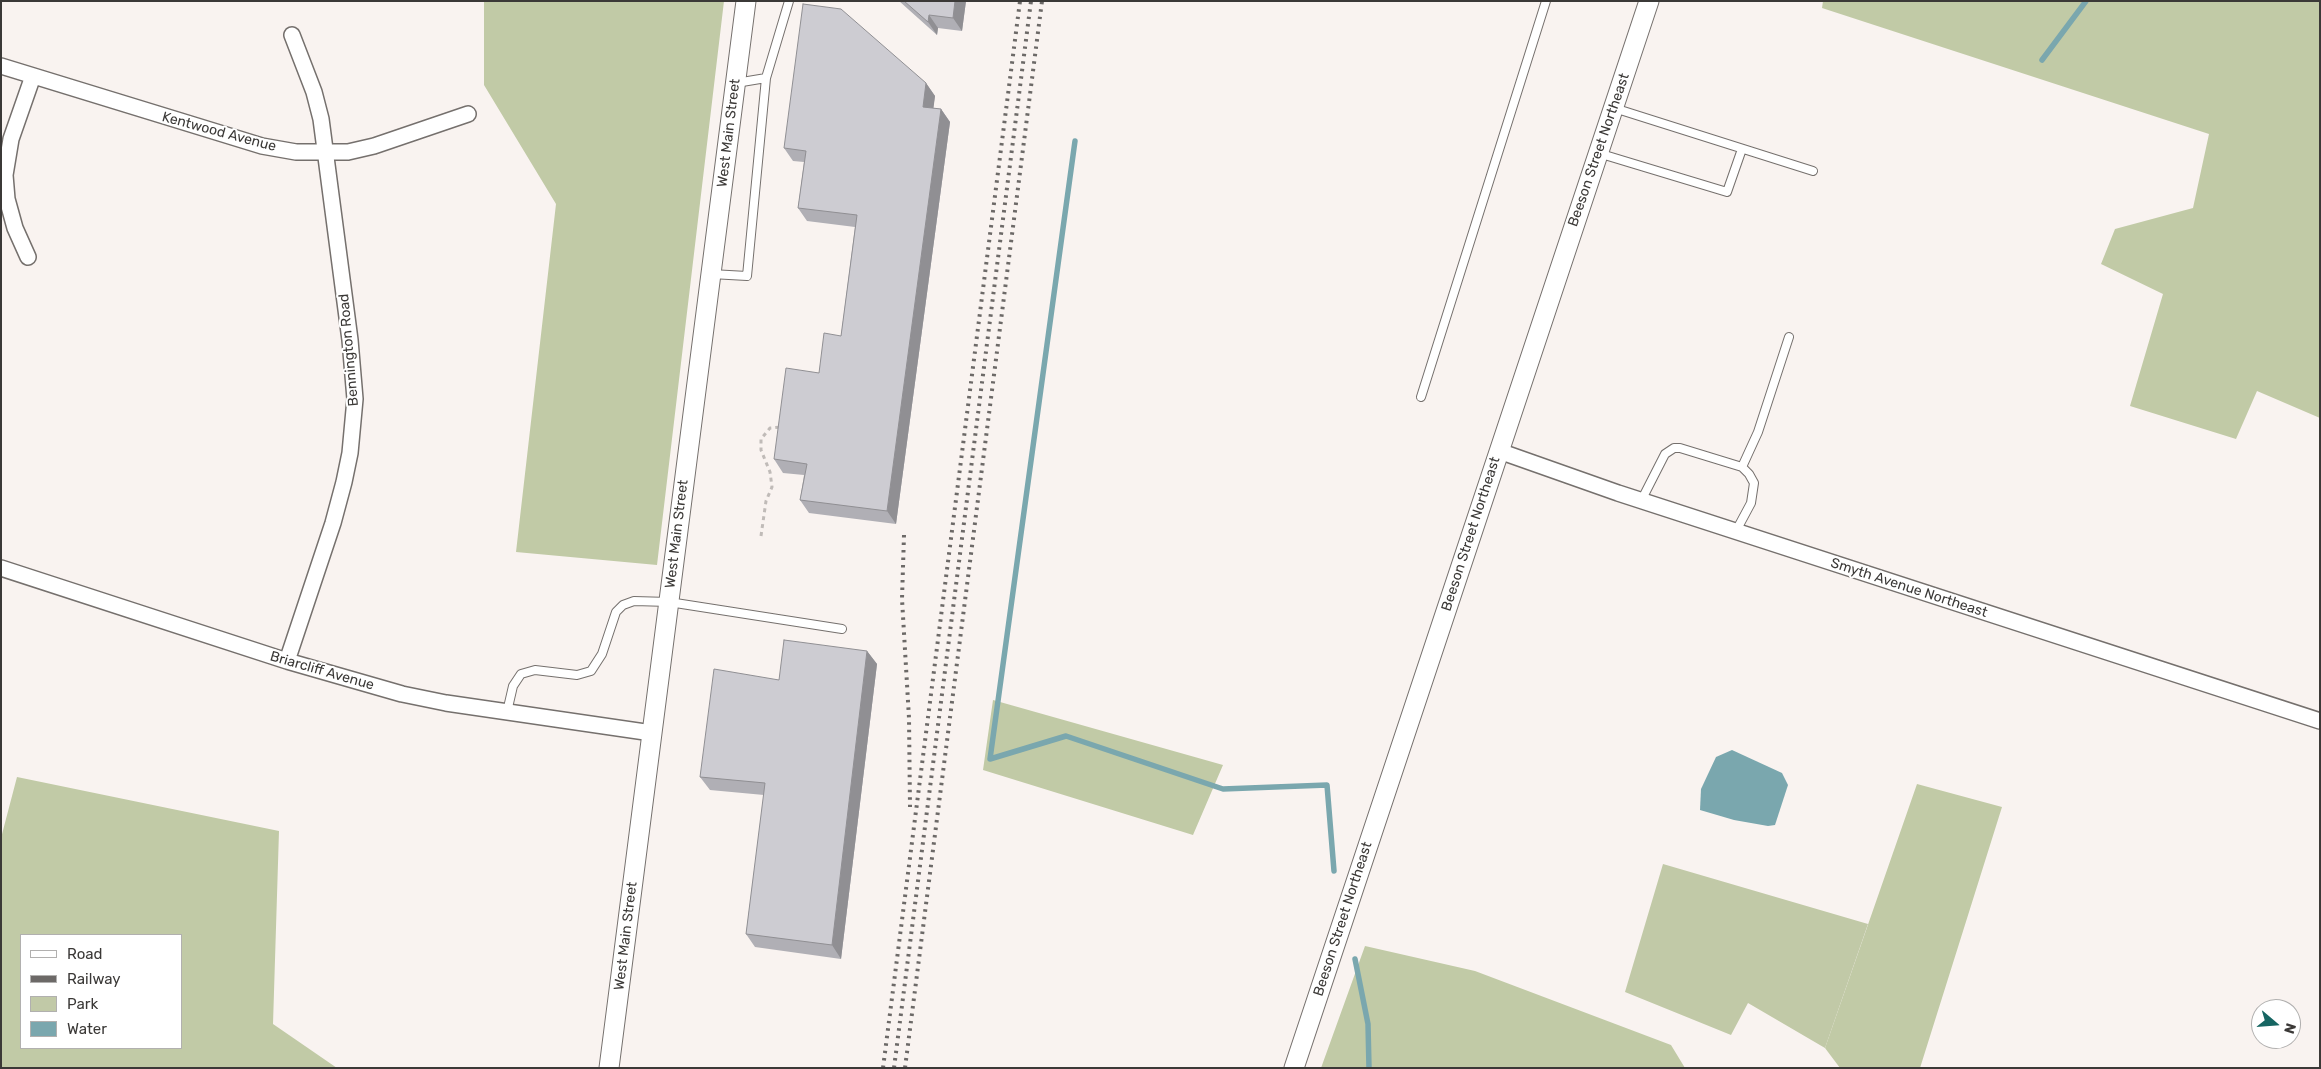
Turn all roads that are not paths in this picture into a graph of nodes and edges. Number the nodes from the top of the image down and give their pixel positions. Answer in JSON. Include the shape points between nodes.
{"nodes":[{"id":1,"x":746,"y":1,"type":"edge"},
{"id":2,"x":789,"y":1,"type":"edge"},
{"id":3,"x":1546,"y":1,"type":"edge"},
{"id":4,"x":1649,"y":1,"type":"edge"},
{"id":5,"x":292,"y":35,"type":"dead end"},
{"id":6,"x":1,"y":66,"type":"edge"},
{"id":7,"x":33,"y":76,"type":"junction"},
{"id":8,"x":766,"y":78,"type":"junction"},
{"id":9,"x":736,"y":83,"type":"junction"},
{"id":10,"x":1614,"y":108,"type":"junction"},
{"id":11,"x":468,"y":114,"type":"dead end"},
{"id":12,"x":1742,"y":149,"type":"junction"},
{"id":13,"x":326,"y":153,"type":"junction"},
{"id":14,"x":1598,"y":153,"type":"junction"},
{"id":15,"x":1813,"y":171,"type":"dead end"},
{"id":16,"x":28,"y":257,"type":"dead end"},
{"id":17,"x":711,"y":274,"type":"junction"},
{"id":18,"x":1789,"y":337,"type":"dead end"},
{"id":19,"x":1421,"y":397,"type":"dead end"},
{"id":20,"x":1499,"y":452,"type":"junction"},
{"id":21,"x":1742,"y":467,"type":"junction"},
{"id":22,"x":1641,"y":501,"type":"junction"},
{"id":23,"x":1736,"y":532,"type":"junction"},
{"id":24,"x":1,"y":568,"type":"edge"},
{"id":25,"x":669,"y":602,"type":"junction"},
{"id":26,"x":842,"y":629,"type":"dead end"},
{"id":27,"x":287,"y":661,"type":"junction"},
{"id":28,"x":507,"y":712,"type":"junction"},
{"id":29,"x":2320,"y":721,"type":"edge"},
{"id":30,"x":652,"y":733,"type":"junction"},
{"id":31,"x":609,"y":1068,"type":"edge"},
{"id":32,"x":1294,"y":1068,"type":"edge"}],
"edges":[{"from":1,"to":9,"type":"street","name":"West Main Street"},
{"from":2,"to":8,"type":"lane"},
{"from":3,"to":19,"type":"lane"},
{"from":4,"to":10,"type":"street","name":"Beeson Street Northeast"},
{"from":5,"to":13,"type":"street","name":"Bennington Road","via":[[314,92]]},
{"from":6,"to":7,"type":"street","name":"Kentwood Avenue"},
{"from":7,"to":13,"type":"street","name":"Kentwood Avenue","via":[[262,146]]},
{"from":7,"to":16,"type":"street","via":[[11,139],[5,175],[7,200]]},
{"from":8,"to":9,"type":"lane"},
{"from":8,"to":17,"type":"lane","via":[[747,276]]},
{"from":9,"to":17,"type":"street","name":"West Main Street"},
{"from":10,"to":12,"type":"lane"},
{"from":10,"to":14,"type":"street","name":"Beeson Street Northeast"},
{"from":11,"to":13,"type":"street","name":"Kentwood Avenue","via":[[374,146]]},
{"from":12,"to":14,"type":"lane","via":[[1727,192]]},
{"from":12,"to":15,"type":"lane"},
{"from":13,"to":27,"type":"street","name":"Bennington Road","via":[[350,340],[354,422],[333,523]]},
{"from":14,"to":20,"type":"street","name":"Beeson Street Northeast"},
{"from":17,"to":25,"type":"street","name":"West Main Street"},
{"from":18,"to":21,"type":"lane","via":[[1758,432]]},
{"from":20,"to":22,"type":"street","name":"Smyth Avenue Northeast"},
{"from":20,"to":32,"type":"street","name":"Beeson Street Northeast"},
{"from":21,"to":22,"type":"lane","via":[[1674,448],[1665,454]]},
{"from":21,"to":23,"type":"lane","via":[[1754,483],[1752,503]]},
{"from":22,"to":23,"type":"street","name":"Smyth Avenue Northeast"},
{"from":23,"to":29,"type":"street","name":"Smyth Avenue Northeast"},
{"from":24,"to":27,"type":"street","name":"Briarcliff Avenue"},
{"from":25,"to":26,"type":"lane"},
{"from":25,"to":28,"type":"lane","via":[[648,600],[623,605],[616,612],[602,654],[591,671],[577,675],[535,670],[521,674],[513,686]]},
{"from":25,"to":30,"type":"street","name":"West Main Street"},
{"from":27,"to":28,"type":"street","name":"Briarcliff Avenue","via":[[402,694]]},
{"from":28,"to":30,"type":"street","name":"Briarcliff Avenue"},
{"from":30,"to":31,"type":"street","name":"West Main Street"}]}
